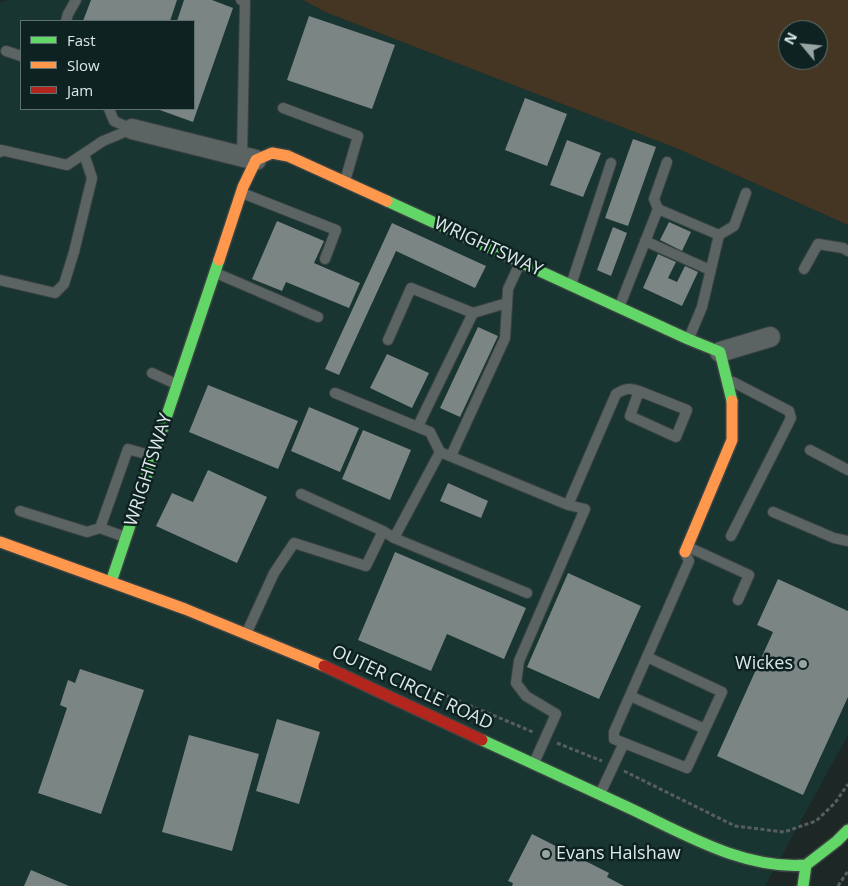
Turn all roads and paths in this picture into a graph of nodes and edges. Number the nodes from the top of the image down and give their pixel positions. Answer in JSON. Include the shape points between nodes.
{"nodes":[{"id":1,"x":76,"y":0,"type":"edge"},
{"id":2,"x":240,"y":0,"type":"edge"},
{"id":3,"x":66,"y":20,"type":"edge"},
{"id":4,"x":6,"y":51,"type":"dead end"},
{"id":5,"x":20,"y":56,"type":"edge"},
{"id":6,"x":283,"y":108,"type":"dead end"},
{"id":7,"x":109,"y":110,"type":"edge"},
{"id":8,"x":132,"y":129,"type":"junction"},
{"id":9,"x":0,"y":151,"type":"edge"},
{"id":10,"x":84,"y":154,"type":"junction"},
{"id":11,"x":249,"y":158,"type":"junction"},
{"id":12,"x":611,"y":162,"type":"dead end"},
{"id":13,"x":667,"y":162,"type":"dead end"},
{"id":14,"x":345,"y":182,"type":"junction"},
{"id":15,"x":241,"y":192,"type":"junction"},
{"id":16,"x":746,"y":194,"type":"dead end"},
{"id":17,"x":658,"y":209,"type":"junction"},
{"id":18,"x":719,"y":235,"type":"junction"},
{"id":19,"x":645,"y":241,"type":"junction"},
{"id":20,"x":848,"y":251,"type":"edge"},
{"id":21,"x":325,"y":259,"type":"dead end"},
{"id":22,"x":520,"y":262,"type":"junction"},
{"id":23,"x":804,"y":269,"type":"dead end"},
{"id":24,"x":710,"y":270,"type":"junction"},
{"id":25,"x":215,"y":272,"type":"junction"},
{"id":26,"x":0,"y":280,"type":"edge"},
{"id":27,"x":571,"y":285,"type":"junction"},
{"id":28,"x":507,"y":303,"type":"junction"},
{"id":29,"x":619,"y":307,"type":"junction"},
{"id":30,"x":473,"y":313,"type":"junction"},
{"id":31,"x":318,"y":317,"type":"dead end"},
{"id":32,"x":770,"y":337,"type":"dead end"},
{"id":33,"x":688,"y":339,"type":"junction"},
{"id":34,"x":388,"y":340,"type":"dead end"},
{"id":35,"x":720,"y":352,"type":"junction"},
{"id":36,"x":152,"y":373,"type":"dead end"},
{"id":37,"x":727,"y":380,"type":"junction"},
{"id":38,"x":177,"y":384,"type":"junction"},
{"id":39,"x":639,"y":391,"type":"junction"},
{"id":40,"x":335,"y":393,"type":"dead end"},
{"id":41,"x":418,"y":426,"type":"junction"},
{"id":42,"x":810,"y":450,"type":"dead end"},
{"id":43,"x":440,"y":452,"type":"junction"},
{"id":44,"x":153,"y":456,"type":"junction"},
{"id":45,"x":451,"y":456,"type":"junction"},
{"id":46,"x":848,"y":470,"type":"edge"},
{"id":47,"x":301,"y":494,"type":"dead end"},
{"id":48,"x":568,"y":505,"type":"junction"},
{"id":49,"x":20,"y":510,"type":"dead end"},
{"id":50,"x":774,"y":512,"type":"dead end"},
{"id":51,"x":100,"y":528,"type":"junction"},
{"id":52,"x":384,"y":531,"type":"junction"},
{"id":53,"x":731,"y":536,"type":"dead end"},
{"id":54,"x":126,"y":537,"type":"junction"},
{"id":55,"x":394,"y":538,"type":"junction"},
{"id":56,"x":848,"y":541,"type":"edge"},
{"id":57,"x":0,"y":542,"type":"edge"},
{"id":58,"x":686,"y":549,"type":"junction"},
{"id":59,"x":112,"y":582,"type":"junction"},
{"id":60,"x":527,"y":593,"type":"dead end"},
{"id":61,"x":738,"y":600,"type":"dead end"},
{"id":62,"x":246,"y":633,"type":"junction"},
{"id":63,"x":647,"y":657,"type":"junction"},
{"id":64,"x":630,"y":696,"type":"junction"},
{"id":65,"x":705,"y":729,"type":"junction"},
{"id":66,"x":624,"y":743,"type":"junction"},
{"id":67,"x":533,"y":764,"type":"junction"},
{"id":68,"x":848,"y":784,"type":"edge"},
{"id":69,"x":599,"y":794,"type":"junction"},
{"id":70,"x":697,"y":807,"type":"dead end"},
{"id":71,"x":848,"y":830,"type":"edge"},
{"id":72,"x":806,"y":865,"type":"junction"},
{"id":73,"x":848,"y":870,"type":"edge"},
{"id":74,"x":803,"y":886,"type":"edge"},
{"id":75,"x":838,"y":886,"type":"edge"}],
"edges":[{"from":1,"to":3,"type":"lane"},
{"from":2,"to":11,"type":"lane","via":[[245,2]]},
{"from":4,"to":5,"type":"lane"},
{"from":6,"to":14,"type":"lane","via":[[358,136]]},
{"from":7,"to":8,"type":"lane","via":[[114,121]]},
{"from":8,"to":10,"type":"lane","via":[[103,141]]},
{"from":8,"to":11,"type":"street","name":"WRIGHTSWAY"},
{"from":9,"to":10,"type":"lane","via":[[67,165]]},
{"from":10,"to":26,"type":"lane","via":[[92,178],[64,284],[55,293]]},
{"from":11,"to":14,"type":"street","name":"WRIGHTSWAY","via":[[272,153],[288,156]]},
{"from":11,"to":15,"type":"street","name":"WRIGHTSWAY"},
{"from":12,"to":27,"type":"lane"},
{"from":13,"to":17,"type":"lane","via":[[654,199]]},
{"from":14,"to":22,"type":"street","name":"WRIGHTSWAY"},
{"from":15,"to":21,"type":"lane","via":[[336,230]]},
{"from":15,"to":25,"type":"street","name":"WRIGHTSWAY"},
{"from":16,"to":18,"type":"lane","via":[[734,226]]},
{"from":17,"to":18,"type":"lane"},
{"from":17,"to":19,"type":"lane"},
{"from":18,"to":24,"type":"lane"},
{"from":19,"to":24,"type":"lane"},
{"from":19,"to":29,"type":"lane"},
{"from":20,"to":23,"type":"lane","via":[[818,244]]},
{"from":22,"to":27,"type":"street","name":"WRIGHTSWAY"},
{"from":22,"to":28,"type":"lane","via":[[508,289]]},
{"from":24,"to":33,"type":"lane","via":[[702,307]]},
{"from":25,"to":31,"type":"lane"},
{"from":25,"to":38,"type":"street","name":"WRIGHTSWAY"},
{"from":27,"to":29,"type":"street","name":"WRIGHTSWAY"},
{"from":28,"to":30,"type":"lane"},
{"from":28,"to":45,"type":"lane","via":[[505,338]]},
{"from":29,"to":33,"type":"street","name":"WRIGHTSWAY"},
{"from":30,"to":34,"type":"lane","via":[[411,288]]},
{"from":30,"to":41,"type":"lane"},
{"from":32,"to":35,"type":"street"},
{"from":33,"to":35,"type":"street","name":"WRIGHTSWAY"},
{"from":35,"to":37,"type":"street"},
{"from":36,"to":38,"type":"lane"},
{"from":37,"to":53,"type":"lane","via":[[788,411],[791,418]]},
{"from":37,"to":58,"type":"street","via":[[732,400],[732,440]]},
{"from":38,"to":44,"type":"street","name":"WRIGHTSWAY"},
{"from":39,"to":39,"type":"lane","via":[[687,410],[676,437],[630,416]]},
{"from":39,"to":48,"type":"lane","via":[[625,389],[616,394]]},
{"from":40,"to":41,"type":"lane"},
{"from":41,"to":43,"type":"lane","via":[[430,432]]},
{"from":42,"to":46,"type":"lane"},
{"from":43,"to":45,"type":"lane"},
{"from":43,"to":55,"type":"lane"},
{"from":44,"to":51,"type":"lane","via":[[128,449]]},
{"from":44,"to":54,"type":"street","name":"WRIGHTSWAY"},
{"from":45,"to":48,"type":"lane"},
{"from":47,"to":52,"type":"lane"},
{"from":48,"to":67,"type":"lane","via":[[585,509],[520,661],[516,683],[526,696],[556,714]]},
{"from":49,"to":51,"type":"lane","via":[[88,532]]},
{"from":50,"to":56,"type":"lane"},
{"from":51,"to":54,"type":"lane"},
{"from":52,"to":55,"type":"lane"},
{"from":52,"to":62,"type":"lane","via":[[366,566],[294,543],[274,573]]},
{"from":54,"to":59,"type":"street","name":"WRIGHTSWAY"},
{"from":55,"to":60,"type":"lane"},
{"from":57,"to":59,"type":"street","name":"OUTER CIRCLE ROAD"},
{"from":58,"to":61,"type":"lane","via":[[749,575]]},
{"from":58,"to":63,"type":"lane","via":[[689,560]]},
{"from":59,"to":62,"type":"street","name":"OUTER CIRCLE ROAD"},
{"from":62,"to":67,"type":"street","name":"OUTER CIRCLE ROAD"},
{"from":63,"to":64,"type":"lane"},
{"from":63,"to":65,"type":"lane","via":[[722,692]]},
{"from":64,"to":65,"type":"lane"},
{"from":64,"to":66,"type":"lane","via":[[614,732],[614,739]]},
{"from":65,"to":66,"type":"lane","via":[[687,768]]},
{"from":66,"to":69,"type":"lane"},
{"from":67,"to":69,"type":"street","name":"OUTER CIRCLE ROAD"},
{"from":68,"to":70,"type":"path","via":[[835,803],[816,821],[784,832],[735,826]]},
{"from":69,"to":72,"type":"street","name":"OUTER CIRCLE ROAD","via":[[722,850],[783,866]]},
{"from":71,"to":72,"type":"street"},
{"from":72,"to":74,"type":"street"},
{"from":73,"to":75,"type":"path"}]}
